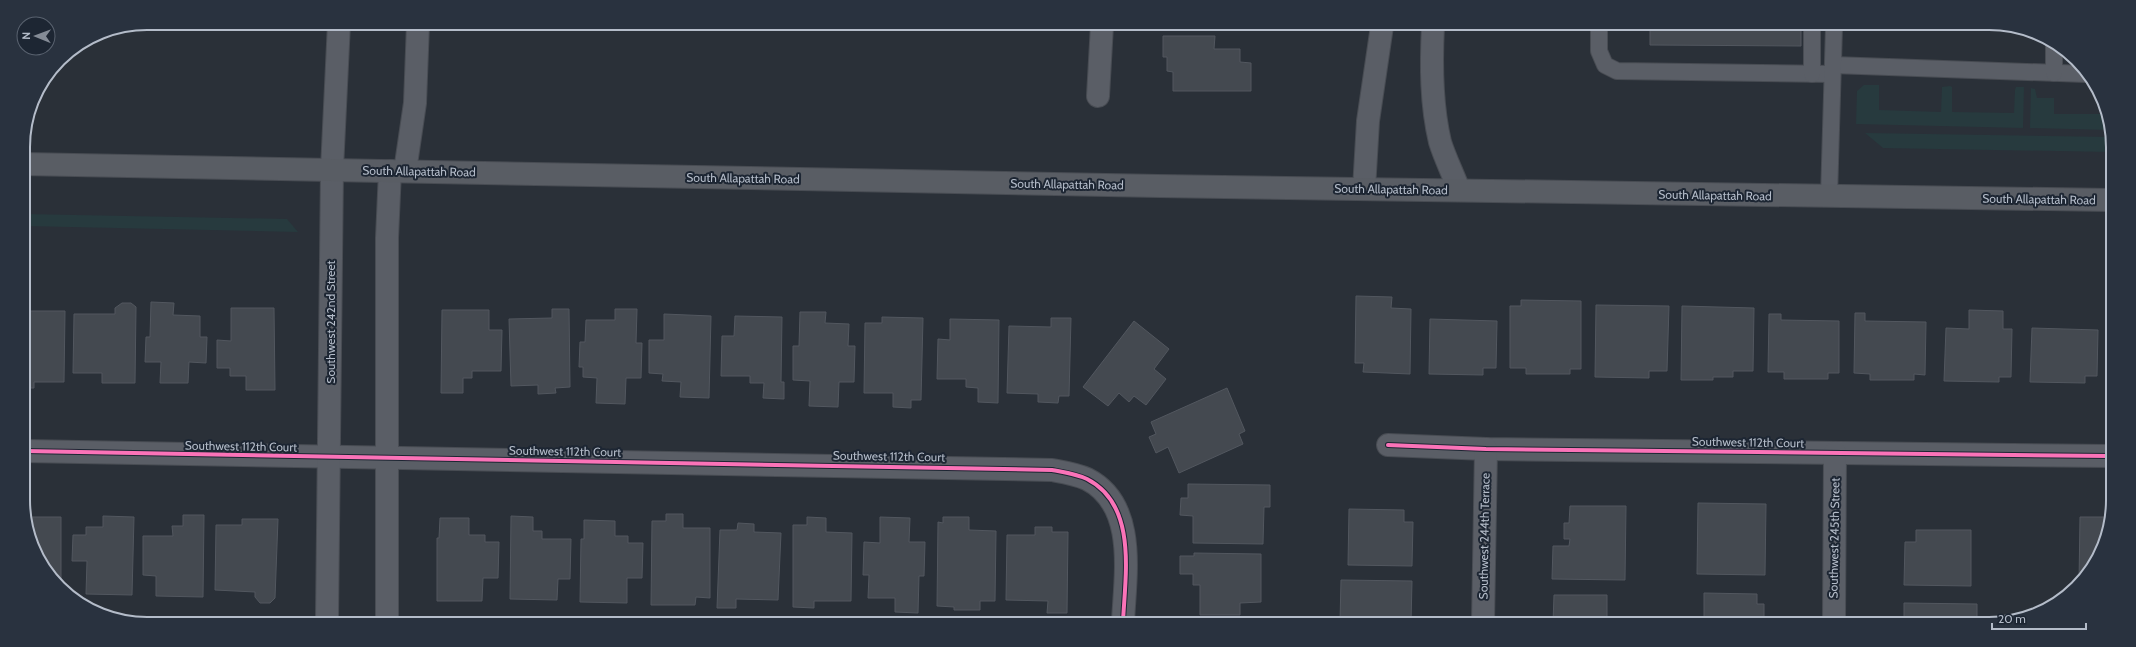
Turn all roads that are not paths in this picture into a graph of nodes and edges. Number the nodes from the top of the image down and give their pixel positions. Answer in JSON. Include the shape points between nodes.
{"nodes":[{"id":1,"x":339,"y":30,"type":"edge"},
{"id":2,"x":418,"y":30,"type":"edge"},
{"id":3,"x":1102,"y":30,"type":"edge"},
{"id":4,"x":1381,"y":30,"type":"edge"},
{"id":5,"x":1433,"y":30,"type":"edge"},
{"id":6,"x":1599,"y":30,"type":"edge"},
{"id":7,"x":1812,"y":30,"type":"edge"},
{"id":8,"x":1834,"y":30,"type":"edge"},
{"id":9,"x":2054,"y":50,"type":"edge"},
{"id":10,"x":1833,"y":69,"type":"junction"},
{"id":11,"x":2054,"y":73,"type":"junction"},
{"id":12,"x":1812,"y":74,"type":"junction"},
{"id":13,"x":2080,"y":74,"type":"edge"},
{"id":14,"x":1098,"y":96,"type":"dead end"},
{"id":15,"x":30,"y":164,"type":"edge"},
{"id":16,"x":332,"y":169,"type":"junction"},
{"id":17,"x":397,"y":171,"type":"junction"},
{"id":18,"x":1364,"y":189,"type":"junction"},
{"id":19,"x":1459,"y":190,"type":"junction"},
{"id":20,"x":1829,"y":197,"type":"junction"},
{"id":21,"x":2106,"y":200,"type":"edge"},
{"id":22,"x":1388,"y":445,"type":"dead end"},
{"id":23,"x":1486,"y":449,"type":"junction"},
{"id":24,"x":30,"y":451,"type":"edge"},
{"id":25,"x":1835,"y":453,"type":"junction"},
{"id":26,"x":2106,"y":456,"type":"edge"},
{"id":27,"x":330,"y":457,"type":"junction"},
{"id":28,"x":388,"y":458,"type":"junction"},
{"id":29,"x":327,"y":617,"type":"edge"},
{"id":30,"x":387,"y":617,"type":"edge"},
{"id":31,"x":1123,"y":617,"type":"edge"},
{"id":32,"x":1483,"y":617,"type":"edge"},
{"id":33,"x":1834,"y":617,"type":"edge"}],
"edges":[{"from":1,"to":16,"type":"street","name":"Southwest 242nd Street"},
{"from":2,"to":17,"type":"street","via":[[415,103]]},
{"from":3,"to":14,"type":"street"},
{"from":4,"to":18,"type":"street","via":[[1368,121]]},
{"from":5,"to":19,"type":"street","via":[[1432,92],[1435,118]]},
{"from":6,"to":12,"type":"lane","via":[[1599,51],[1605,65],[1617,71]]},
{"from":7,"to":12,"type":"lane"},
{"from":8,"to":10,"type":"lane"},
{"from":9,"to":11,"type":"lane"},
{"from":10,"to":11,"type":"lane"},
{"from":10,"to":12,"type":"lane"},
{"from":10,"to":20,"type":"lane"},
{"from":11,"to":13,"type":"lane"},
{"from":15,"to":16,"type":"main road","name":"South Allapattah Road"},
{"from":16,"to":17,"type":"main road","name":"South Allapattah Road"},
{"from":16,"to":27,"type":"street","name":"Southwest 242nd Street"},
{"from":17,"to":18,"type":"main road","name":"South Allapattah Road"},
{"from":17,"to":28,"type":"street","via":[[387,238]]},
{"from":18,"to":19,"type":"main road","name":"South Allapattah Road"},
{"from":19,"to":20,"type":"main road","name":"South Allapattah Road"},
{"from":20,"to":21,"type":"main road","name":"South Allapattah Road"},
{"from":22,"to":23,"type":"street","name":"Southwest 112th Court"},
{"from":23,"to":25,"type":"street","name":"Southwest 112th Court"},
{"from":23,"to":32,"type":"street","name":"Southwest 244th Terrace"},
{"from":24,"to":27,"type":"street","name":"Southwest 112th Court"},
{"from":25,"to":26,"type":"street","name":"Southwest 112th Court"},
{"from":25,"to":33,"type":"street","name":"Southwest 245th Street"},
{"from":27,"to":28,"type":"street","name":"Southwest 112th Court"},
{"from":27,"to":29,"type":"street","name":"Southwest 242nd Street"},
{"from":28,"to":30,"type":"street"},
{"from":28,"to":31,"type":"street","name":"Southwest 112th Court","via":[[1025,468],[1073,474],[1088,480],[1100,489],[1117,510],[1122,525],[1125,559]]}]}
